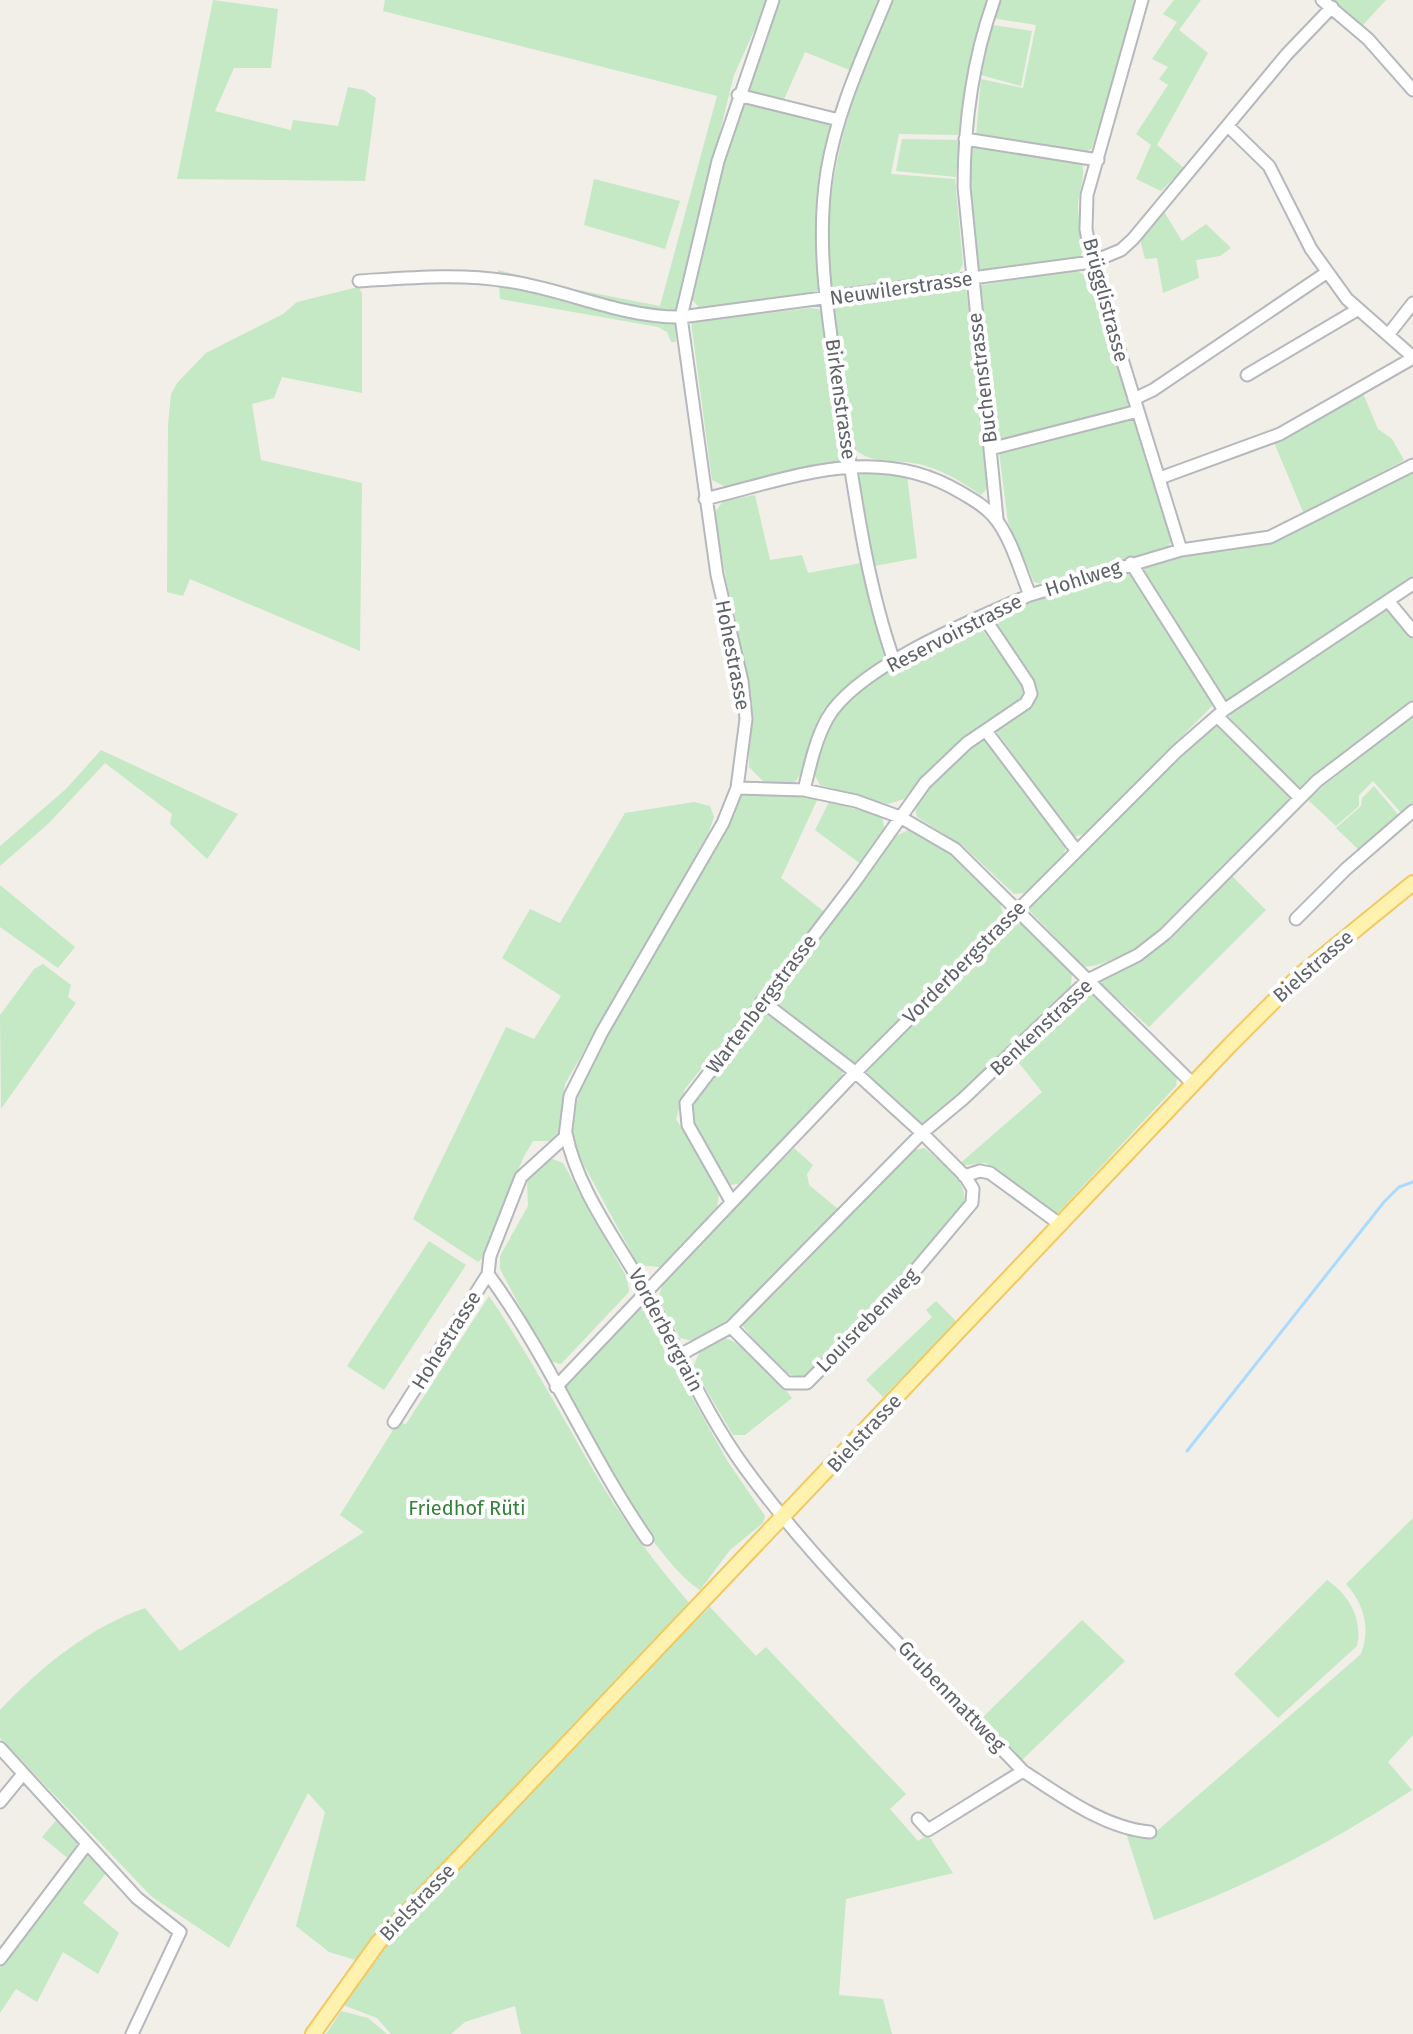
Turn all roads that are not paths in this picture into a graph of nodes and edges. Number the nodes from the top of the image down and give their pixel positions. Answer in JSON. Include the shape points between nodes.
{"nodes":[{"id":1,"x":773,"y":0,"type":"edge"},
{"id":2,"x":886,"y":0,"type":"edge"},
{"id":3,"x":994,"y":0,"type":"edge"},
{"id":4,"x":1142,"y":0,"type":"edge"},
{"id":5,"x":1327,"y":3,"type":"edge"},
{"id":6,"x":1413,"y":90,"type":"edge"},
{"id":7,"x":738,"y":95,"type":"junction"},
{"id":8,"x":839,"y":120,"type":"junction"},
{"id":9,"x":1229,"y":127,"type":"junction"},
{"id":10,"x":965,"y":139,"type":"junction"},
{"id":11,"x":1098,"y":160,"type":"junction"},
{"id":12,"x":1092,"y":262,"type":"junction"},
{"id":13,"x":1326,"y":273,"type":"junction"},
{"id":14,"x":971,"y":278,"type":"junction"},
{"id":15,"x":359,"y":281,"type":"dead end"},
{"id":16,"x":825,"y":298,"type":"junction"},
{"id":17,"x":1413,"y":303,"type":"edge"},
{"id":18,"x":1357,"y":310,"type":"junction"},
{"id":19,"x":681,"y":317,"type":"junction"},
{"id":20,"x":1388,"y":335,"type":"junction"},
{"id":21,"x":1413,"y":358,"type":"edge"},
{"id":22,"x":1247,"y":375,"type":"dead end"},
{"id":23,"x":1134,"y":399,"type":"junction"},
{"id":24,"x":1138,"y":411,"type":"junction"},
{"id":25,"x":990,"y":449,"type":"junction"},
{"id":26,"x":1413,"y":465,"type":"edge"},
{"id":27,"x":850,"y":467,"type":"junction"},
{"id":28,"x":1160,"y":478,"type":"junction"},
{"id":29,"x":705,"y":499,"type":"junction"},
{"id":30,"x":997,"y":519,"type":"junction"},
{"id":31,"x":1181,"y":550,"type":"junction"},
{"id":32,"x":1131,"y":563,"type":"junction"},
{"id":33,"x":1413,"y":584,"type":"edge"},
{"id":34,"x":1030,"y":595,"type":"junction"},
{"id":35,"x":1389,"y":602,"type":"junction"},
{"id":36,"x":983,"y":616,"type":"junction"},
{"id":37,"x":1413,"y":631,"type":"edge"},
{"id":38,"x":894,"y":661,"type":"junction"},
{"id":39,"x":1413,"y":708,"type":"edge"},
{"id":40,"x":1220,"y":713,"type":"junction"},
{"id":41,"x":986,"y":731,"type":"junction"},
{"id":42,"x":737,"y":788,"type":"junction"},
{"id":43,"x":804,"y":790,"type":"junction"},
{"id":44,"x":1300,"y":798,"type":"junction"},
{"id":45,"x":1413,"y":811,"type":"edge"},
{"id":46,"x":900,"y":817,"type":"junction"},
{"id":47,"x":1076,"y":850,"type":"junction"},
{"id":48,"x":1413,"y":883,"type":"edge"},
{"id":49,"x":1018,"y":908,"type":"junction"},
{"id":50,"x":1296,"y":919,"type":"dead end"},
{"id":51,"x":1088,"y":980,"type":"junction"},
{"id":52,"x":762,"y":1001,"type":"junction"},
{"id":53,"x":855,"y":1072,"type":"junction"},
{"id":54,"x":1193,"y":1084,"type":"junction"},
{"id":55,"x":566,"y":1133,"type":"junction"},
{"id":56,"x":922,"y":1133,"type":"junction"},
{"id":57,"x":964,"y":1176,"type":"junction"},
{"id":58,"x":731,"y":1201,"type":"junction"},
{"id":59,"x":1061,"y":1225,"type":"junction"},
{"id":60,"x":488,"y":1274,"type":"junction"},
{"id":61,"x":647,"y":1293,"type":"junction"},
{"id":62,"x":731,"y":1327,"type":"junction"},
{"id":63,"x":678,"y":1356,"type":"junction"},
{"id":64,"x":556,"y":1387,"type":"junction"},
{"id":65,"x":394,"y":1422,"type":"dead end"},
{"id":66,"x":784,"y":1518,"type":"junction"},
{"id":67,"x":647,"y":1539,"type":"dead end"},
{"id":68,"x":0,"y":1748,"type":"edge"},
{"id":69,"x":1023,"y":1771,"type":"junction"},
{"id":70,"x":23,"y":1774,"type":"junction"},
{"id":71,"x":0,"y":1802,"type":"edge"},
{"id":72,"x":918,"y":1819,"type":"dead end"},
{"id":73,"x":1150,"y":1832,"type":"dead end"},
{"id":74,"x":87,"y":1844,"type":"junction"},
{"id":75,"x":0,"y":1959,"type":"edge"},
{"id":76,"x":132,"y":2034,"type":"edge"},
{"id":77,"x":313,"y":2034,"type":"edge"}],
"edges":[{"from":1,"to":7,"type":"street","name":"Hohestrasse"},
{"from":2,"to":8,"type":"street","name":"Birkenstrasse"},
{"from":3,"to":10,"type":"street","name":"Buchenstrasse"},
{"from":4,"to":11,"type":"street","name":"Brügglistrasse"},
{"from":5,"to":6,"type":"street"},
{"from":5,"to":9,"type":"street","name":"Neuwilerstrasse"},
{"from":7,"to":8,"type":"street"},
{"from":7,"to":19,"type":"street","name":"Hohestrasse"},
{"from":8,"to":16,"type":"street","name":"Birkenstrasse","via":[[823,211]]},
{"from":9,"to":12,"type":"street","name":"Neuwilerstrasse","via":[[1133,239]]},
{"from":9,"to":13,"type":"street","via":[[1269,166]]},
{"from":10,"to":11,"type":"street"},
{"from":10,"to":14,"type":"street","name":"Buchenstrasse"},
{"from":11,"to":12,"type":"street","name":"Brügglistrasse","via":[[1085,211]]},
{"from":12,"to":14,"type":"street","name":"Neuwilerstrasse"},
{"from":12,"to":23,"type":"street","name":"Brügglistrasse"},
{"from":13,"to":18,"type":"street"},
{"from":13,"to":23,"type":"street"},
{"from":14,"to":16,"type":"street","name":"Neuwilerstrasse"},
{"from":14,"to":25,"type":"street","name":"Buchenstrasse"},
{"from":15,"to":19,"type":"street","name":"Neuwilerstrasse","via":[[507,281]]},
{"from":16,"to":19,"type":"street","name":"Neuwilerstrasse"},
{"from":16,"to":27,"type":"street","name":"Birkenstrasse"},
{"from":17,"to":20,"type":"street"},
{"from":18,"to":20,"type":"street"},
{"from":18,"to":22,"type":"street"},
{"from":19,"to":29,"type":"street","name":"Hohestrasse"},
{"from":20,"to":21,"type":"street"},
{"from":21,"to":28,"type":"street","via":[[1280,434]]},
{"from":23,"to":24,"type":"street","name":"Brügglistrasse"},
{"from":24,"to":25,"type":"street"},
{"from":24,"to":28,"type":"street","name":"Brügglistrasse"},
{"from":25,"to":30,"type":"street","name":"Buchenstrasse"},
{"from":26,"to":31,"type":"street","name":"Hohlweg","via":[[1270,537]]},
{"from":27,"to":29,"type":"street","name":"Hohlweg"},
{"from":27,"to":30,"type":"street","name":"Hohlweg","via":[[893,466],[931,474]]},
{"from":27,"to":38,"type":"street","name":"Birkenstrasse","via":[[878,616]]},
{"from":28,"to":31,"type":"street","name":"Brügglistrasse"},
{"from":29,"to":42,"type":"street","name":"Hohestrasse","via":[[745,707]]},
{"from":30,"to":34,"type":"street","name":"Hohlweg"},
{"from":31,"to":32,"type":"street","name":"Hohlweg"},
{"from":32,"to":34,"type":"street","name":"Hohlweg"},
{"from":32,"to":40,"type":"street"},
{"from":33,"to":35,"type":"street","name":"Vorderbergstrasse"},
{"from":34,"to":36,"type":"street","name":"Reservoirstrasse"},
{"from":35,"to":37,"type":"street"},
{"from":35,"to":40,"type":"street","name":"Vorderbergstrasse"},
{"from":36,"to":38,"type":"street","name":"Reservoirstrasse"},
{"from":36,"to":41,"type":"street","name":"Wartenbergstrasse","via":[[1031,694]]},
{"from":38,"to":43,"type":"street","name":"Reservoirstrasse","via":[[845,695],[827,718]]},
{"from":39,"to":44,"type":"street","name":"Benkenstrasse"},
{"from":40,"to":44,"type":"street"},
{"from":40,"to":47,"type":"street","name":"Vorderbergstrasse"},
{"from":41,"to":46,"type":"street","name":"Wartenbergstrasse","via":[[925,783]]},
{"from":41,"to":47,"type":"street"},
{"from":42,"to":43,"type":"street"},
{"from":42,"to":55,"type":"street","name":"Hohestrasse","via":[[719,831],[570,1096]]},
{"from":43,"to":46,"type":"street"},
{"from":44,"to":51,"type":"street","name":"Benkenstrasse","via":[[1166,933],[1138,955]]},
{"from":45,"to":50,"type":"street"},
{"from":46,"to":49,"type":"street","via":[[955,849]]},
{"from":46,"to":52,"type":"street","name":"Wartenbergstrasse"},
{"from":47,"to":49,"type":"street","name":"Vorderbergstrasse"},
{"from":48,"to":54,"type":"main road","name":"Bielstrasse","via":[[1300,975]]},
{"from":49,"to":51,"type":"street"},
{"from":49,"to":53,"type":"street","name":"Vorderbergstrasse"},
{"from":51,"to":54,"type":"street"},
{"from":51,"to":56,"type":"street","name":"Benkenstrasse"},
{"from":52,"to":53,"type":"street"},
{"from":52,"to":58,"type":"street","name":"Wartenbergstrasse","via":[[686,1103],[688,1125]]},
{"from":53,"to":56,"type":"street"},
{"from":53,"to":58,"type":"street","name":"Vorderbergstrasse"},
{"from":54,"to":59,"type":"main road","name":"Bielstrasse"},
{"from":55,"to":60,"type":"street","name":"Hohestrasse","via":[[521,1177]]},
{"from":55,"to":61,"type":"street","name":"Vorderbergrain","via":[[573,1166]]},
{"from":56,"to":57,"type":"street"},
{"from":56,"to":62,"type":"street","name":"Benkenstrasse"},
{"from":57,"to":59,"type":"street","via":[[990,1173]]},
{"from":57,"to":62,"type":"street","name":"Louisrebenweg","via":[[973,1189],[972,1203],[897,1292],[807,1383],[787,1383]]},
{"from":58,"to":61,"type":"street","name":"Vorderbergstrasse"},
{"from":59,"to":66,"type":"main road","name":"Bielstrasse"},
{"from":60,"to":64,"type":"street","via":[[528,1332]]},
{"from":60,"to":65,"type":"street","name":"Hohestrasse"},
{"from":61,"to":63,"type":"street","name":"Vorderbergrain"},
{"from":61,"to":64,"type":"street","name":"Vorderbergstrasse"},
{"from":62,"to":63,"type":"street","name":"Benkenstrasse"},
{"from":63,"to":66,"type":"street","name":"Vorderbergrain","via":[[743,1465]]},
{"from":64,"to":67,"type":"street"},
{"from":66,"to":69,"type":"street","name":"Grubenmattweg"},
{"from":66,"to":77,"type":"main road","name":"Bielstrasse","via":[[378,1943]]},
{"from":68,"to":70,"type":"street"},
{"from":69,"to":72,"type":"street","via":[[928,1830]]},
{"from":69,"to":73,"type":"street","name":"Grubenmattweg","via":[[1129,1830]]},
{"from":70,"to":71,"type":"street"},
{"from":70,"to":74,"type":"street"},
{"from":74,"to":75,"type":"street"},
{"from":74,"to":76,"type":"street","via":[[137,1898],[180,1932]]}]}
